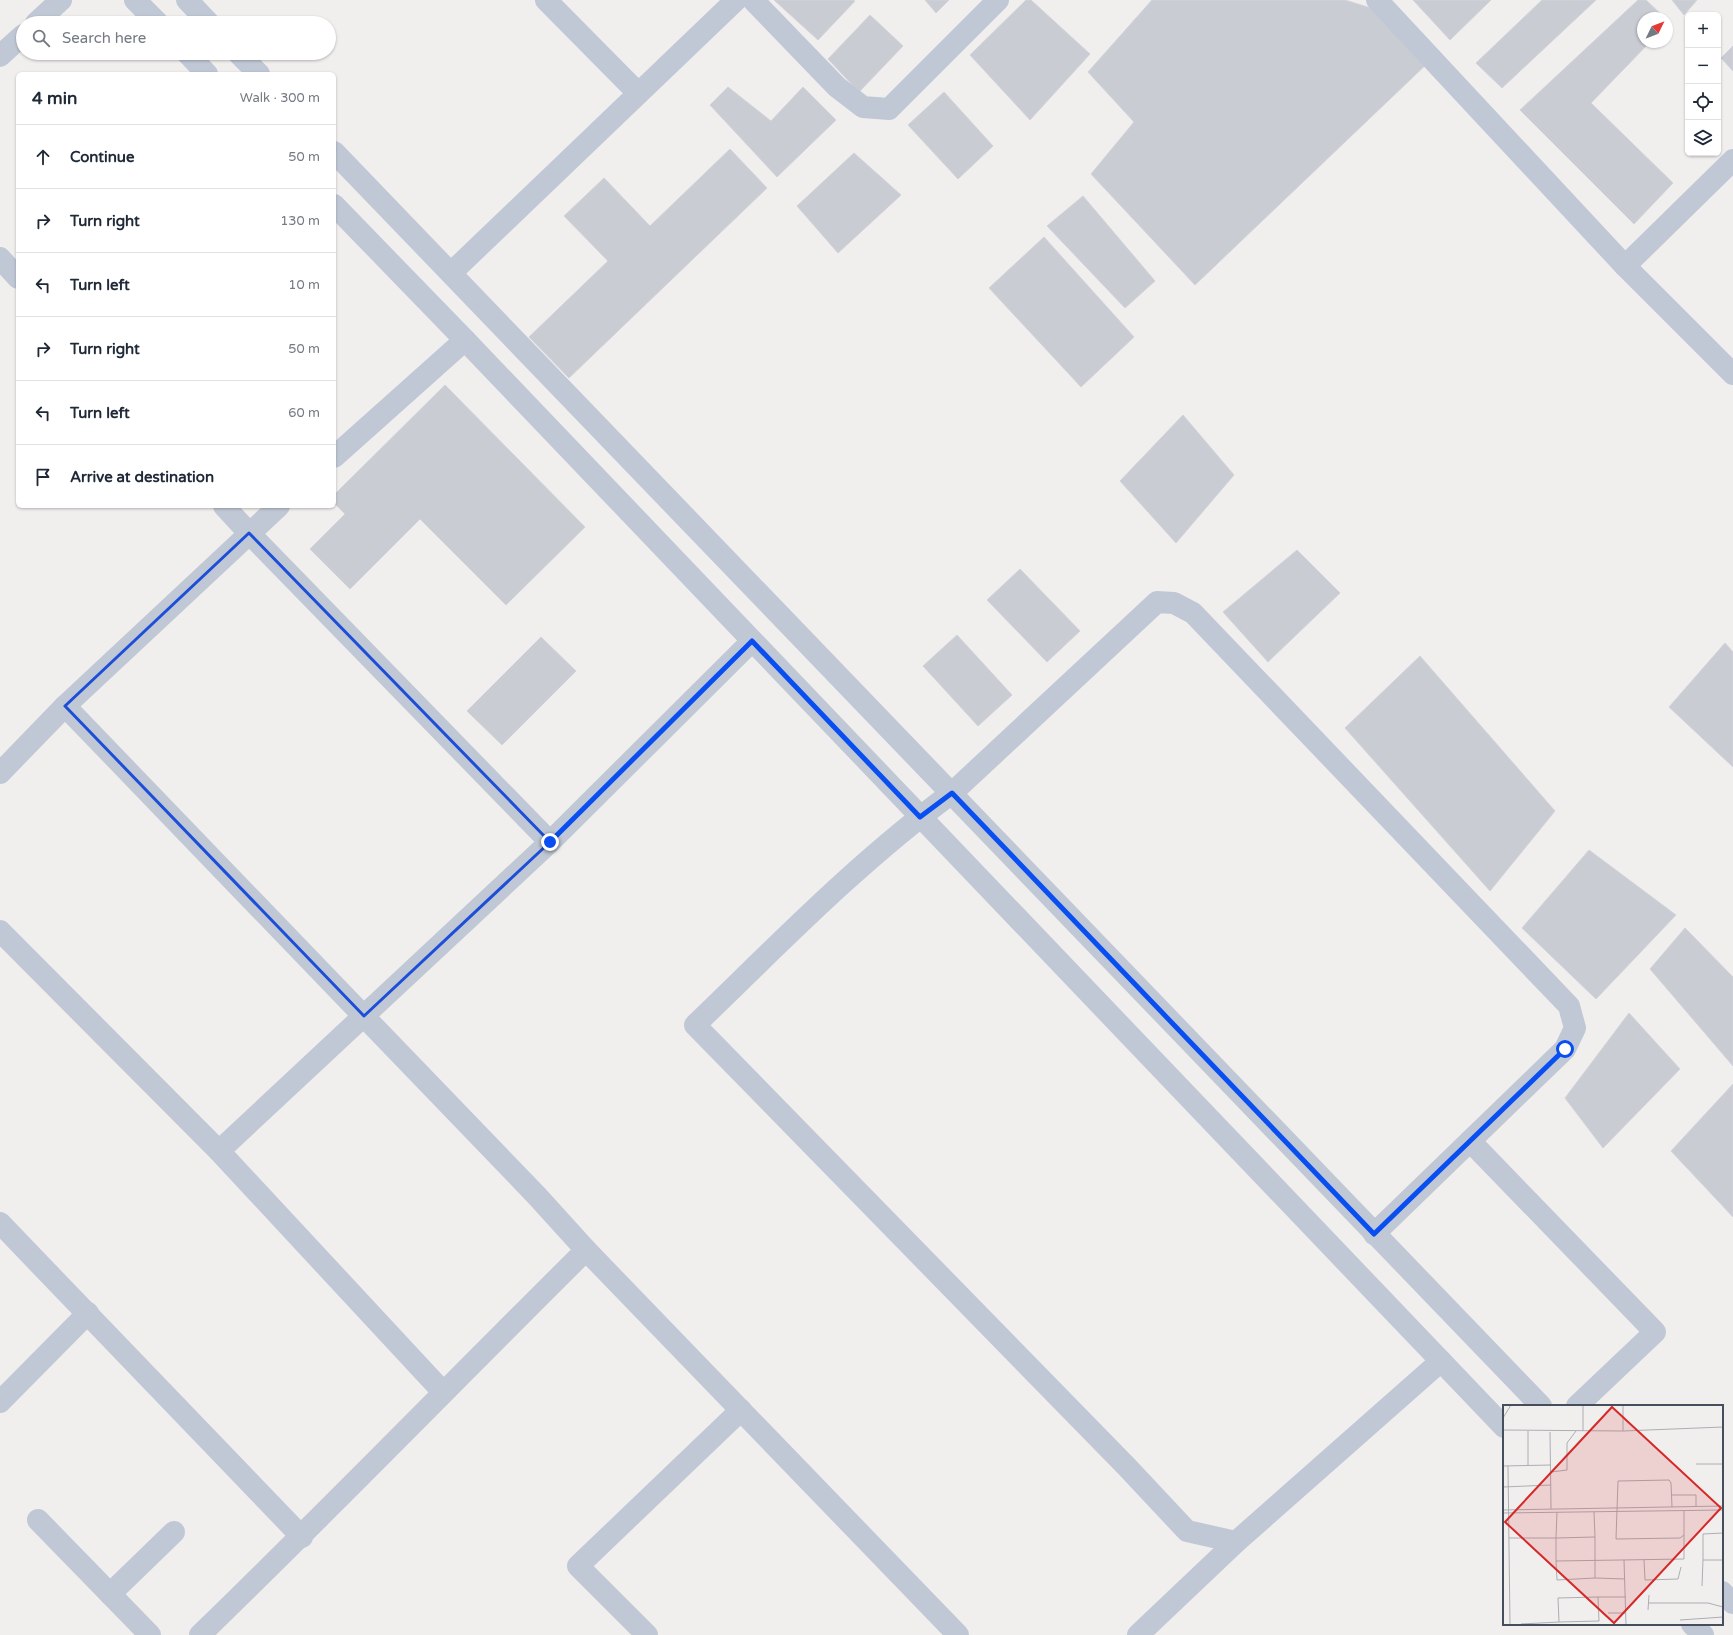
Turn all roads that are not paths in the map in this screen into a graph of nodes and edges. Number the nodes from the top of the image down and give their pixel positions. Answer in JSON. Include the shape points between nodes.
{"nodes":[{"id":1,"x":61,"y":0,"type":"edge"},
{"id":2,"x":136,"y":0,"type":"edge"},
{"id":3,"x":187,"y":0,"type":"edge"},
{"id":4,"x":546,"y":0,"type":"edge"},
{"id":5,"x":736,"y":0,"type":"edge"},
{"id":6,"x":753,"y":0,"type":"edge"},
{"id":7,"x":998,"y":0,"type":"edge"},
{"id":8,"x":1377,"y":0,"type":"edge"},
{"id":9,"x":44,"y":16,"type":"edge"},
{"id":10,"x":151,"y":16,"type":"edge"},
{"id":11,"x":202,"y":16,"type":"edge"},
{"id":12,"x":16,"y":41,"type":"edge"},
{"id":13,"x":0,"y":56,"type":"edge"},
{"id":14,"x":194,"y":60,"type":"edge"},
{"id":15,"x":245,"y":60,"type":"edge"},
{"id":16,"x":205,"y":72,"type":"edge"},
{"id":17,"x":257,"y":72,"type":"edge"},
{"id":18,"x":638,"y":93,"type":"junction"},
{"id":19,"x":336,"y":154,"type":"edge"},
{"id":20,"x":1733,"y":160,"type":"edge"},
{"id":21,"x":336,"y":207,"type":"edge"},
{"id":22,"x":0,"y":258,"type":"edge"},
{"id":23,"x":1625,"y":266,"type":"junction"},
{"id":24,"x":451,"y":273,"type":"junction"},
{"id":25,"x":16,"y":276,"type":"edge"},
{"id":26,"x":465,"y":340,"type":"junction"},
{"id":27,"x":1733,"y":374,"type":"edge"},
{"id":28,"x":336,"y":455,"type":"edge"},
{"id":29,"x":226,"y":508,"type":"edge"},
{"id":30,"x":278,"y":508,"type":"edge"},
{"id":31,"x":249,"y":533,"type":"junction"},
{"id":32,"x":752,"y":641,"type":"junction"},
{"id":33,"x":65,"y":706,"type":"junction"},
{"id":34,"x":0,"y":773,"type":"edge"},
{"id":35,"x":952,"y":793,"type":"junction"},
{"id":36,"x":920,"y":817,"type":"junction"},
{"id":37,"x":550,"y":842,"type":"junction"},
{"id":38,"x":0,"y":931,"type":"edge"},
{"id":39,"x":364,"y":1016,"type":"junction"},
{"id":40,"x":1470,"y":1141,"type":"junction"},
{"id":41,"x":219,"y":1151,"type":"junction"},
{"id":42,"x":0,"y":1223,"type":"edge"},
{"id":43,"x":1374,"y":1234,"type":"junction"},
{"id":44,"x":586,"y":1250,"type":"junction"},
{"id":45,"x":88,"y":1313,"type":"junction"},
{"id":46,"x":1441,"y":1362,"type":"junction"},
{"id":47,"x":443,"y":1392,"type":"junction"},
{"id":48,"x":0,"y":1402,"type":"edge"},
{"id":49,"x":1540,"y":1405,"type":"edge"},
{"id":50,"x":1578,"y":1405,"type":"edge"},
{"id":51,"x":741,"y":1410,"type":"junction"},
{"id":52,"x":1503,"y":1426,"type":"edge"},
{"id":53,"x":38,"y":1520,"type":"dead end"},
{"id":54,"x":174,"y":1532,"type":"dead end"},
{"id":55,"x":302,"y":1537,"type":"junction"},
{"id":56,"x":1236,"y":1542,"type":"junction"},
{"id":57,"x":1723,"y":1593,"type":"edge"},
{"id":58,"x":110,"y":1594,"type":"junction"},
{"id":59,"x":1733,"y":1603,"type":"edge"},
{"id":60,"x":1693,"y":1625,"type":"edge"},
{"id":61,"x":150,"y":1635,"type":"edge"},
{"id":62,"x":200,"y":1635,"type":"edge"},
{"id":63,"x":647,"y":1635,"type":"edge"},
{"id":64,"x":958,"y":1635,"type":"edge"},
{"id":65,"x":1138,"y":1635,"type":"edge"},
{"id":66,"x":1703,"y":1635,"type":"edge"}],
"edges":[{"from":1,"to":9,"type":"street"},
{"from":2,"to":10,"type":"street"},
{"from":3,"to":11,"type":"street"},
{"from":4,"to":18,"type":"street"},
{"from":5,"to":18,"type":"street"},
{"from":6,"to":7,"type":"street","via":[[837,87],[863,107],[889,109]]},
{"from":8,"to":23,"type":"street"},
{"from":12,"to":13,"type":"street"},
{"from":14,"to":16,"type":"street"},
{"from":15,"to":17,"type":"street"},
{"from":18,"to":24,"type":"street"},
{"from":19,"to":24,"type":"street"},
{"from":20,"to":23,"type":"street"},
{"from":21,"to":26,"type":"street"},
{"from":22,"to":25,"type":"street"},
{"from":23,"to":27,"type":"street"},
{"from":24,"to":35,"type":"street"},
{"from":26,"to":28,"type":"street"},
{"from":26,"to":32,"type":"street"},
{"from":29,"to":31,"type":"street"},
{"from":30,"to":31,"type":"street"},
{"from":31,"to":33,"type":"street"},
{"from":31,"to":37,"type":"street"},
{"from":32,"to":36,"type":"street"},
{"from":32,"to":37,"type":"street"},
{"from":33,"to":34,"type":"street"},
{"from":33,"to":39,"type":"street"},
{"from":35,"to":36,"type":"street"},
{"from":35,"to":40,"type":"street","via":[[1156,602],[1174,603],[1193,614],[1569,1006],[1575,1028],[1565,1049]]},
{"from":35,"to":43,"type":"street"},
{"from":36,"to":46,"type":"street"},
{"from":36,"to":56,"type":"street","via":[[847,880],[695,1025],[1187,1531]]},
{"from":37,"to":39,"type":"street"},
{"from":38,"to":41,"type":"street"},
{"from":39,"to":41,"type":"street"},
{"from":39,"to":44,"type":"street"},
{"from":40,"to":43,"type":"street"},
{"from":40,"to":50,"type":"street","via":[[1655,1332]]},
{"from":41,"to":47,"type":"street"},
{"from":42,"to":45,"type":"street"},
{"from":43,"to":49,"type":"street"},
{"from":44,"to":47,"type":"street"},
{"from":44,"to":51,"type":"street"},
{"from":45,"to":48,"type":"street"},
{"from":45,"to":55,"type":"street"},
{"from":46,"to":52,"type":"street"},
{"from":46,"to":56,"type":"street"},
{"from":47,"to":55,"type":"street"},
{"from":51,"to":63,"type":"street","via":[[578,1566]]},
{"from":51,"to":64,"type":"street"},
{"from":53,"to":58,"type":"street"},
{"from":54,"to":58,"type":"street"},
{"from":55,"to":62,"type":"street"},
{"from":56,"to":65,"type":"street"},
{"from":57,"to":59,"type":"street"},
{"from":58,"to":61,"type":"street"},
{"from":60,"to":66,"type":"street"}]}
